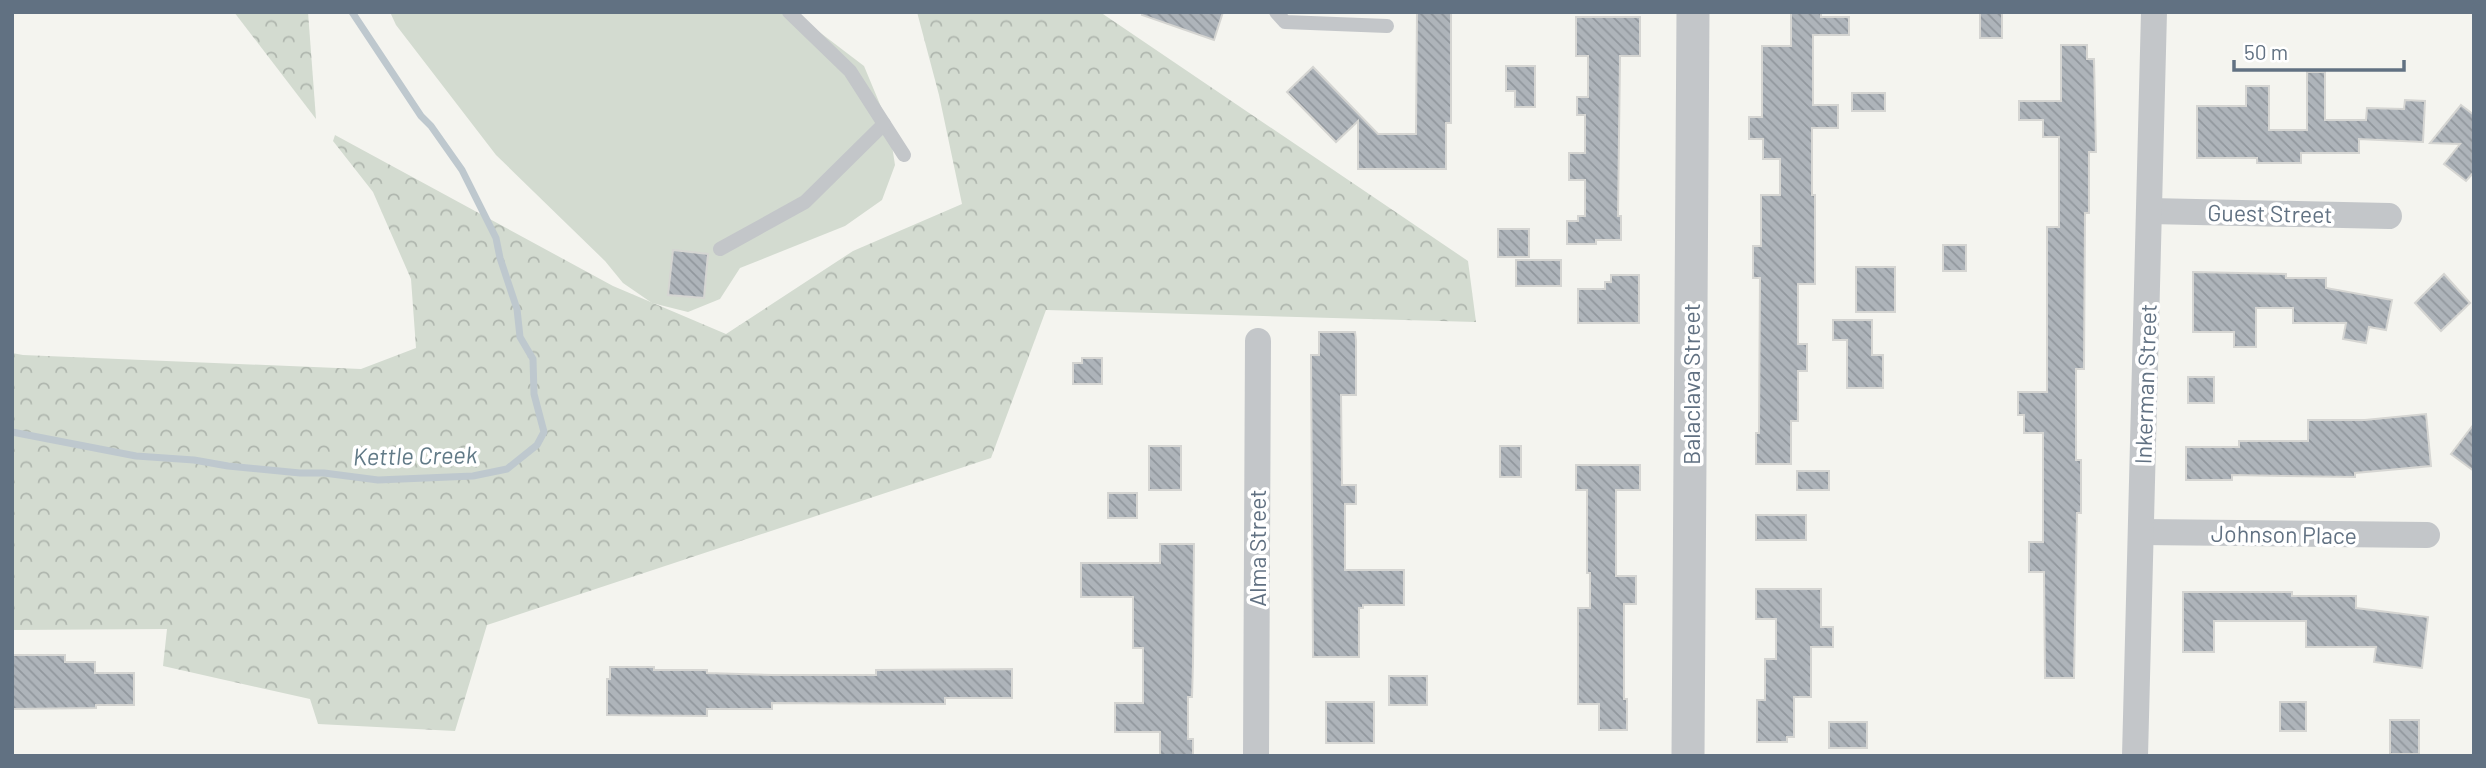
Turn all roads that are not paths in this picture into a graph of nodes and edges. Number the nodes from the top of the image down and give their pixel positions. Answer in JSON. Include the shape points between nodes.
{"nodes":[{"id":1,"x":789,"y":12,"type":"edge"},
{"id":2,"x":1276,"y":12,"type":"edge"},
{"id":3,"x":2154,"y":12,"type":"edge"},
{"id":4,"x":1695,"y":23,"type":"edge"},
{"id":5,"x":1387,"y":26,"type":"dead end"},
{"id":6,"x":884,"y":124,"type":"junction"},
{"id":7,"x":904,"y":155,"type":"dead end"},
{"id":8,"x":2150,"y":211,"type":"junction"},
{"id":9,"x":2389,"y":216,"type":"dead end"},
{"id":10,"x":720,"y":249,"type":"dead end"},
{"id":11,"x":1258,"y":341,"type":"dead end"},
{"id":12,"x":2141,"y":532,"type":"junction"},
{"id":13,"x":2427,"y":535,"type":"dead end"},
{"id":14,"x":1256,"y":756,"type":"edge"},
{"id":15,"x":1688,"y":756,"type":"edge"},
{"id":16,"x":2135,"y":756,"type":"edge"}],
"edges":[{"from":1,"to":6,"type":"lane","via":[[850,71]]},
{"from":2,"to":5,"type":"lane","via":[[1285,22]]},
{"from":3,"to":8,"type":"street","name":"Inkerman Street"},
{"from":4,"to":15,"type":"street","name":"Balaclava Street"},
{"from":6,"to":7,"type":"lane"},
{"from":6,"to":10,"type":"lane","via":[[806,202]]},
{"from":8,"to":9,"type":"street","name":"Guest Street"},
{"from":8,"to":12,"type":"street","name":"Inkerman Street"},
{"from":11,"to":14,"type":"street","name":"Alma Street"},
{"from":12,"to":13,"type":"street","name":"Johnson Place"},
{"from":12,"to":16,"type":"street","name":"Inkerman Street"}]}
